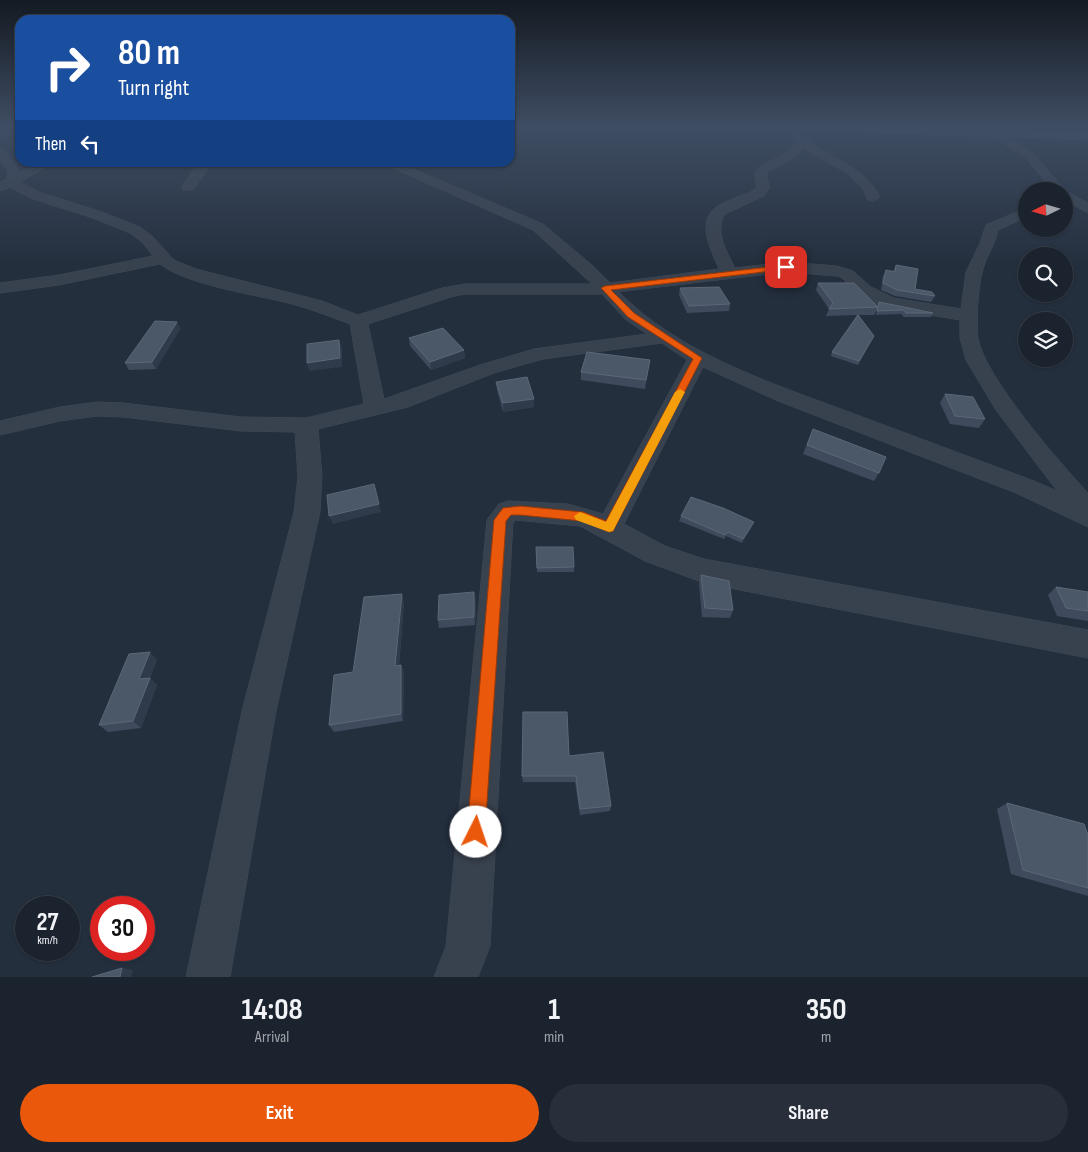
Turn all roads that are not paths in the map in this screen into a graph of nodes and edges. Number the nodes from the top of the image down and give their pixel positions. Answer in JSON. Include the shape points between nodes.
{"nodes":[{"id":1,"x":14,"y":173,"type":"edge"},
{"id":2,"x":28,"y":173,"type":"edge"},
{"id":3,"x":199,"y":173,"type":"edge"},
{"id":4,"x":412,"y":173,"type":"edge"},
{"id":5,"x":761,"y":173,"type":"edge"},
{"id":6,"x":851,"y":173,"type":"edge"},
{"id":7,"x":6,"y":184,"type":"edge"},
{"id":8,"x":188,"y":187,"type":"dead end"},
{"id":9,"x":873,"y":197,"type":"dead end"},
{"id":10,"x":1073,"y":200,"type":"edge"},
{"id":11,"x":1088,"y":209,"type":"edge"},
{"id":12,"x":1018,"y":216,"type":"edge"},
{"id":13,"x":163,"y":259,"type":"junction"},
{"id":14,"x":729,"y":273,"type":"junction"},
{"id":15,"x":0,"y":288,"type":"edge"},
{"id":16,"x":605,"y":288,"type":"junction"},
{"id":17,"x":970,"y":316,"type":"junction"},
{"id":18,"x":358,"y":321,"type":"junction"},
{"id":19,"x":664,"y":337,"type":"junction"},
{"id":20,"x":698,"y":358,"type":"junction"},
{"id":21,"x":375,"y":408,"type":"junction"},
{"id":22,"x":306,"y":425,"type":"junction"},
{"id":23,"x":0,"y":428,"type":"edge"},
{"id":24,"x":1062,"y":480,"type":"junction"},
{"id":25,"x":1026,"y":486,"type":"junction"},
{"id":26,"x":1088,"y":508,"type":"edge"},
{"id":27,"x":1088,"y":517,"type":"edge"},
{"id":28,"x":609,"y":528,"type":"junction"},
{"id":29,"x":1088,"y":644,"type":"edge"},
{"id":30,"x":208,"y":977,"type":"edge"},
{"id":31,"x":456,"y":977,"type":"edge"}],
"edges":[{"from":1,"to":7,"type":"street"},
{"from":2,"to":7,"type":"street"},
{"from":3,"to":8,"type":"street"},
{"from":4,"to":16,"type":"street","via":[[538,228]]},
{"from":5,"to":14,"type":"street","via":[[763,190],[720,211],[713,221],[717,243]]},
{"from":6,"to":9,"type":"street","via":[[871,190]]},
{"from":7,"to":13,"type":"street","via":[[94,213],[139,234],[147,238]]},
{"from":10,"to":11,"type":"street"},
{"from":12,"to":17,"type":"street","via":[[991,228],[988,243],[974,272]]},
{"from":13,"to":15,"type":"street"},
{"from":13,"to":18,"type":"street","via":[[171,265],[222,283],[316,305]]},
{"from":14,"to":16,"type":"street"},
{"from":14,"to":17,"type":"street","via":[[786,267],[837,271],[847,274],[875,298]]},
{"from":16,"to":18,"type":"street","via":[[464,289]]},
{"from":16,"to":19,"type":"street","via":[[631,315]]},
{"from":17,"to":24,"type":"street","via":[[969,338],[976,360],[1004,405]]},
{"from":18,"to":21,"type":"street"},
{"from":19,"to":20,"type":"street"},
{"from":19,"to":21,"type":"street","via":[[541,353]]},
{"from":20,"to":25,"type":"street","via":[[786,396]]},
{"from":20,"to":28,"type":"street"},
{"from":21,"to":22,"type":"street"},
{"from":22,"to":23,"type":"street","via":[[241,424],[97,409]]},
{"from":22,"to":30,"type":"street","via":[[310,476],[308,512],[259,711]]},
{"from":24,"to":25,"type":"street"},
{"from":24,"to":26,"type":"street"},
{"from":25,"to":27,"type":"street"},
{"from":28,"to":29,"type":"street","via":[[670,561],[704,571]]},
{"from":28,"to":31,"type":"street","via":[[583,517],[520,510],[508,511],[500,520],[468,946]]}]}
